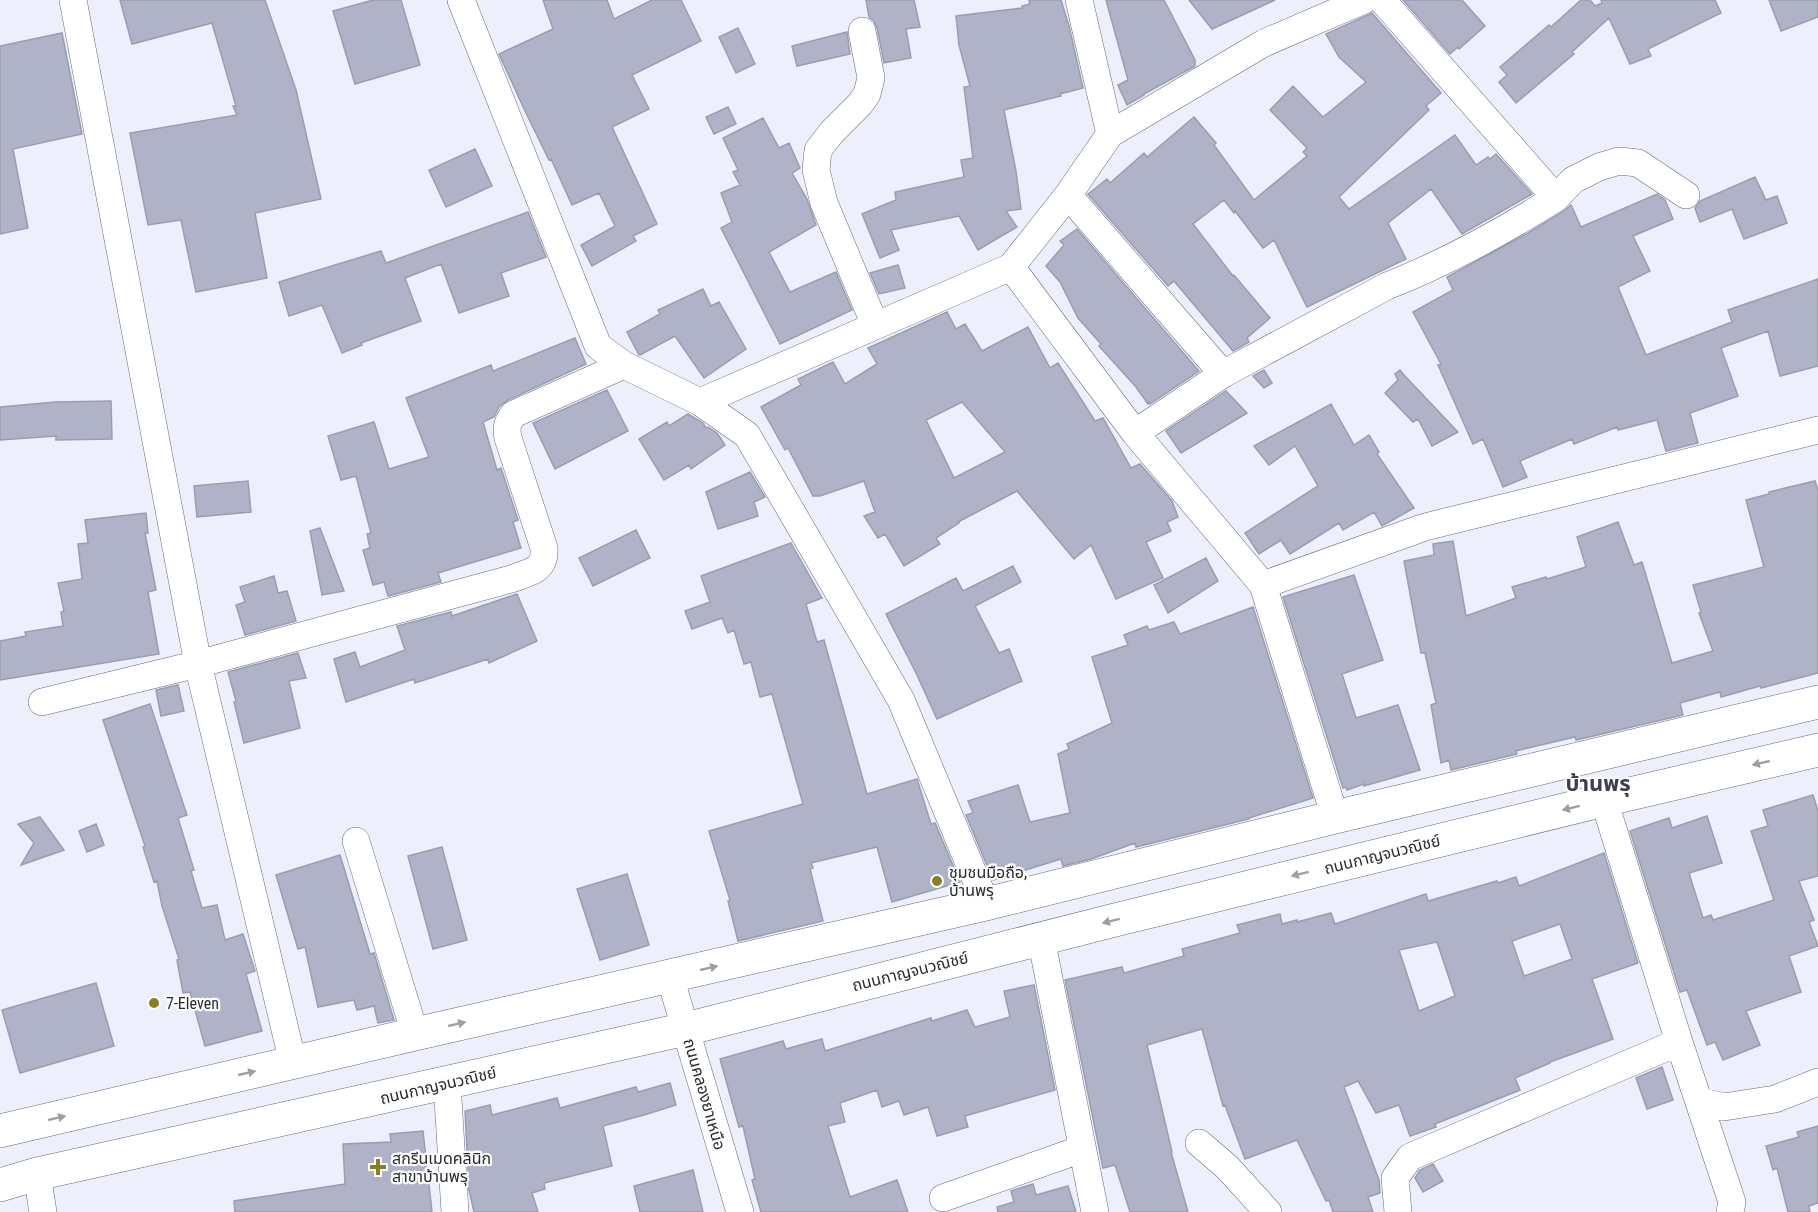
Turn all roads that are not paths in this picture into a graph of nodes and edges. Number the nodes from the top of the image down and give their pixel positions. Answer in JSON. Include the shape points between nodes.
{"nodes":[{"id":1,"x":73,"y":0,"type":"edge"},
{"id":2,"x":461,"y":0,"type":"edge"},
{"id":3,"x":1079,"y":0,"type":"edge"},
{"id":4,"x":1364,"y":0,"type":"edge"},
{"id":5,"x":1382,"y":0,"type":"edge"},
{"id":6,"x":862,"y":31,"type":"dead end"},
{"id":7,"x":1110,"y":134,"type":"junction"},
{"id":8,"x":1068,"y":195,"type":"junction"},
{"id":9,"x":1686,"y":195,"type":"dead end"},
{"id":10,"x":1556,"y":198,"type":"junction"},
{"id":11,"x":1011,"y":267,"type":"junction"},
{"id":12,"x":875,"y":325,"type":"junction"},
{"id":13,"x":624,"y":365,"type":"junction"},
{"id":14,"x":1222,"y":374,"type":"junction"},
{"id":15,"x":700,"y":402,"type":"junction"},
{"id":16,"x":1818,"y":430,"type":"edge"},
{"id":17,"x":1135,"y":433,"type":"junction"},
{"id":18,"x":1263,"y":585,"type":"junction"},
{"id":19,"x":198,"y":664,"type":"junction"},
{"id":20,"x":42,"y":702,"type":"dead end"},
{"id":21,"x":1818,"y":702,"type":"edge"},
{"id":22,"x":1818,"y":750,"type":"edge"},
{"id":23,"x":1604,"y":800,"type":"junction"},
{"id":24,"x":1335,"y":817,"type":"junction"},
{"id":25,"x":356,"y":841,"type":"dead end"},
{"id":26,"x":986,"y":904,"type":"junction"},
{"id":27,"x":1041,"y":938,"type":"junction"},
{"id":28,"x":670,"y":977,"type":"junction"},
{"id":29,"x":686,"y":1029,"type":"junction"},
{"id":30,"x":415,"y":1034,"type":"junction"},
{"id":31,"x":1679,"y":1042,"type":"junction"},
{"id":32,"x":293,"y":1063,"type":"junction"},
{"id":33,"x":1818,"y":1082,"type":"edge"},
{"id":34,"x":447,"y":1083,"type":"junction"},
{"id":35,"x":1699,"y":1101,"type":"junction"},
{"id":36,"x":0,"y":1131,"type":"edge"},
{"id":37,"x":1199,"y":1143,"type":"dead end"},
{"id":38,"x":1082,"y":1149,"type":"junction"},
{"id":39,"x":37,"y":1174,"type":"junction"},
{"id":40,"x":0,"y":1185,"type":"edge"},
{"id":41,"x":943,"y":1198,"type":"dead end"},
{"id":42,"x":43,"y":1212,"type":"edge"},
{"id":43,"x":455,"y":1212,"type":"edge"},
{"id":44,"x":740,"y":1212,"type":"edge"},
{"id":45,"x":1095,"y":1212,"type":"edge"},
{"id":46,"x":1268,"y":1212,"type":"edge"},
{"id":47,"x":1398,"y":1212,"type":"edge"},
{"id":48,"x":1730,"y":1212,"type":"edge"}],
"edges":[{"from":1,"to":19,"type":"street"},
{"from":2,"to":13,"type":"street","via":[[598,346]]},
{"from":3,"to":7,"type":"street"},
{"from":4,"to":7,"type":"street","via":[[1264,43]]},
{"from":5,"to":10,"type":"street"},
{"from":6,"to":12,"type":"street","via":[[871,78],[867,94],[818,150],[816,170],[824,203]]},
{"from":7,"to":8,"type":"street"},
{"from":8,"to":11,"type":"street"},
{"from":8,"to":14,"type":"street"},
{"from":9,"to":10,"type":"street","via":[[1638,163],[1619,161],[1599,166],[1573,180]]},
{"from":10,"to":14,"type":"street","via":[[1501,233],[1387,286]]},
{"from":11,"to":12,"type":"street"},
{"from":11,"to":17,"type":"street"},
{"from":12,"to":15,"type":"street"},
{"from":13,"to":15,"type":"street"},
{"from":13,"to":19,"type":"street","via":[[514,414],[508,422],[507,438],[544,548],[544,560],[538,568],[511,579]]},
{"from":14,"to":17,"type":"street"},
{"from":15,"to":26,"type":"street","via":[[747,435],[901,700]]},
{"from":16,"to":18,"type":"street","via":[[1425,527]]},
{"from":17,"to":18,"type":"street"},
{"from":18,"to":24,"type":"street"},
{"from":19,"to":20,"type":"street"},
{"from":19,"to":32,"type":"street"},
{"from":21,"to":24,"type":"highway"},
{"from":22,"to":23,"type":"highway","name":"ถนนกาญจนวณิชย์","one_way":true},
{"from":23,"to":27,"type":"highway","name":"ถนนกาญจนวณิชย์","one_way":true},
{"from":23,"to":31,"type":"street"},
{"from":24,"to":26,"type":"highway"},
{"from":25,"to":30,"type":"street"},
{"from":28,"to":26,"type":"highway","one_way":true},
{"from":27,"to":29,"type":"highway","name":"ถนนกาญจนวณิชย์"},
{"from":27,"to":38,"type":"street"},
{"from":28,"to":29,"type":"street","name":"ถนนคลองยาเหนือ"},
{"from":30,"to":28,"type":"highway","one_way":true},
{"from":29,"to":34,"type":"highway","name":"ถนนกาญจนวณิชย์"},
{"from":29,"to":44,"type":"street","name":"ถนนคลองยาเหนือ"},
{"from":30,"to":32,"type":"highway"},
{"from":31,"to":35,"type":"street"},
{"from":31,"to":47,"type":"street","via":[[1410,1157],[1395,1178]]},
{"from":36,"to":32,"type":"highway","one_way":true},
{"from":33,"to":35,"type":"street","via":[[1775,1099],[1724,1107]]},
{"from":34,"to":39,"type":"highway","name":"ถนนกาญจนวณิชย์"},
{"from":34,"to":43,"type":"street"},
{"from":35,"to":48,"type":"street","via":[[1732,1202]]},
{"from":37,"to":46,"type":"street"},
{"from":38,"to":41,"type":"street"},
{"from":38,"to":45,"type":"street"},
{"from":39,"to":40,"type":"highway","name":"ถนนกาญจนวณิชย์"},
{"from":39,"to":42,"type":"street"}]}
